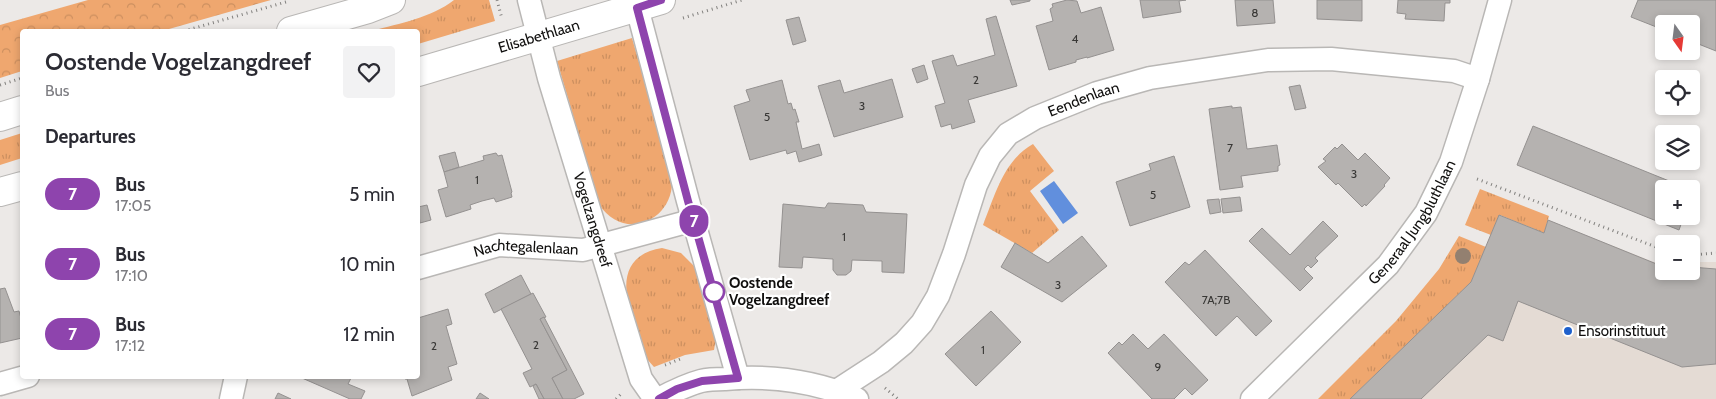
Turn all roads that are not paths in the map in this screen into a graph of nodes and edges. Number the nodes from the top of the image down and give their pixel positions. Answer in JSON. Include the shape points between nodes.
{"nodes":[{"id":1,"x":391,"y":0,"type":"edge"},
{"id":2,"x":529,"y":0,"type":"edge"},
{"id":3,"x":1500,"y":0,"type":"edge"},
{"id":4,"x":652,"y":7,"type":"edge"},
{"id":5,"x":299,"y":29,"type":"edge"},
{"id":6,"x":539,"y":36,"type":"junction"},
{"id":7,"x":420,"y":71,"type":"edge"},
{"id":8,"x":1478,"y":78,"type":"junction"},
{"id":9,"x":20,"y":111,"type":"edge"},
{"id":10,"x":0,"y":116,"type":"edge"},
{"id":11,"x":20,"y":187,"type":"edge"},
{"id":12,"x":0,"y":192,"type":"edge"},
{"id":13,"x":694,"y":220,"type":"junction"},
{"id":14,"x":600,"y":246,"type":"junction"},
{"id":15,"x":420,"y":267,"type":"edge"},
{"id":16,"x":20,"y":378,"type":"edge"},
{"id":17,"x":738,"y":378,"type":"junction"},
{"id":18,"x":235,"y":379,"type":"edge"},
{"id":19,"x":0,"y":384,"type":"edge"},
{"id":20,"x":847,"y":395,"type":"edge"},
{"id":21,"x":231,"y":399,"type":"edge"},
{"id":22,"x":655,"y":399,"type":"edge"},
{"id":23,"x":659,"y":399,"type":"edge"},
{"id":24,"x":1252,"y":399,"type":"edge"}],
"edges":[{"from":1,"to":5,"type":"main road"},
{"from":2,"to":6,"type":"street","name":"Vogelzangdreef"},
{"from":3,"to":8,"type":"street","name":"Generaal Jungbluthlaan"},
{"from":4,"to":6,"type":"main road","name":"Elisabethlaan"},
{"from":4,"to":13,"type":"street","via":[[642,32]]},
{"from":6,"to":7,"type":"main road","name":"Elisabethlaan"},
{"from":6,"to":14,"type":"street","name":"Vogelzangdreef"},
{"from":8,"to":20,"type":"street","name":"Eendenlaan","via":[[1454,71],[1331,59],[1268,60],[1150,78],[1097,93],[1035,118],[1008,134],[990,156],[976,185],[938,296],[922,323]]},
{"from":8,"to":24,"type":"street","name":"Generaal Jungbluthlaan","via":[[1451,162],[1426,213],[1388,265]]},
{"from":9,"to":10,"type":"main road"},
{"from":11,"to":12,"type":"main road"},
{"from":13,"to":14,"type":"street","name":"Nachtegalenlaan"},
{"from":13,"to":17,"type":"street"},
{"from":14,"to":15,"type":"street","name":"Nachtegalenlaan","via":[[583,250],[499,245]]},
{"from":14,"to":22,"type":"street","name":"Vogelzangdreef","via":[[640,379]]},
{"from":16,"to":19,"type":"street"},
{"from":17,"to":20,"type":"street","via":[[794,381]]},
{"from":17,"to":23,"type":"street","via":[[702,381]]},
{"from":18,"to":21,"type":"street"}]}
